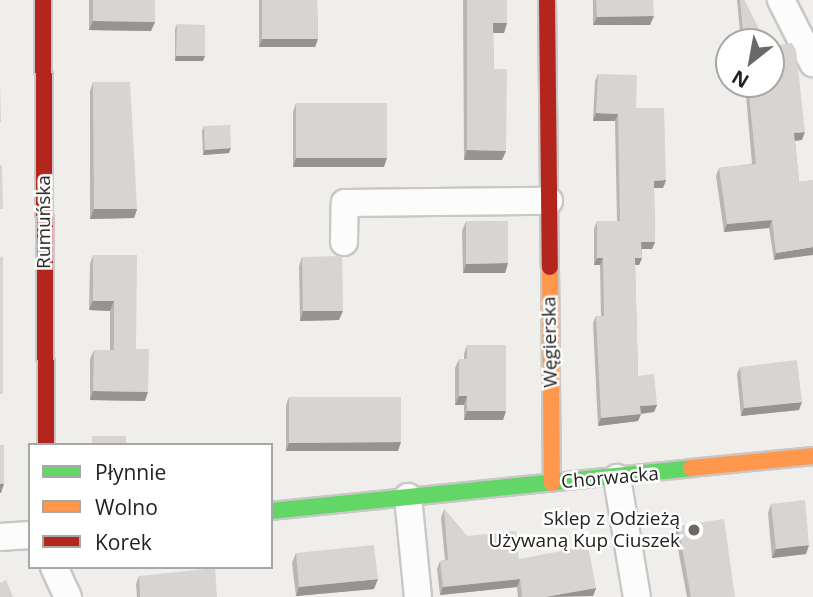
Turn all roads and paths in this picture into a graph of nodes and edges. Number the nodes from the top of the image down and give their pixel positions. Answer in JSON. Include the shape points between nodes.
{"nodes":[{"id":1,"x":43,"y":0,"type":"edge"},
{"id":2,"x":547,"y":0,"type":"edge"},
{"id":3,"x":781,"y":0,"type":"edge"},
{"id":4,"x":813,"y":63,"type":"edge"},
{"id":5,"x":549,"y":201,"type":"junction"},
{"id":6,"x":344,"y":242,"type":"dead end"},
{"id":7,"x":46,"y":443,"type":"edge"},
{"id":8,"x":813,"y":456,"type":"edge"},
{"id":9,"x":617,"y":478,"type":"junction"},
{"id":10,"x":552,"y":483,"type":"junction"},
{"id":11,"x":408,"y":497,"type":"junction"},
{"id":12,"x":273,"y":511,"type":"edge"},
{"id":13,"x":28,"y":535,"type":"edge"},
{"id":14,"x":0,"y":537,"type":"edge"},
{"id":15,"x":55,"y":569,"type":"edge"},
{"id":16,"x":68,"y":597,"type":"edge"},
{"id":17,"x":418,"y":597,"type":"edge"},
{"id":18,"x":637,"y":597,"type":"edge"}],
"edges":[{"from":1,"to":7,"type":"street","name":"Rumuńska"},
{"from":2,"to":5,"type":"street","name":"Węgierska"},
{"from":3,"to":4,"type":"street"},
{"from":5,"to":6,"type":"street","via":[[345,203]]},
{"from":5,"to":10,"type":"street","name":"Węgierska"},
{"from":8,"to":9,"type":"street","name":"Chorwacka"},
{"from":9,"to":10,"type":"street","name":"Chorwacka"},
{"from":9,"to":18,"type":"street"},
{"from":10,"to":11,"type":"street","name":"Chorwacka"},
{"from":11,"to":12,"type":"street","name":"Chorwacka"},
{"from":11,"to":17,"type":"street"},
{"from":13,"to":14,"type":"street"},
{"from":15,"to":16,"type":"street"}]}
